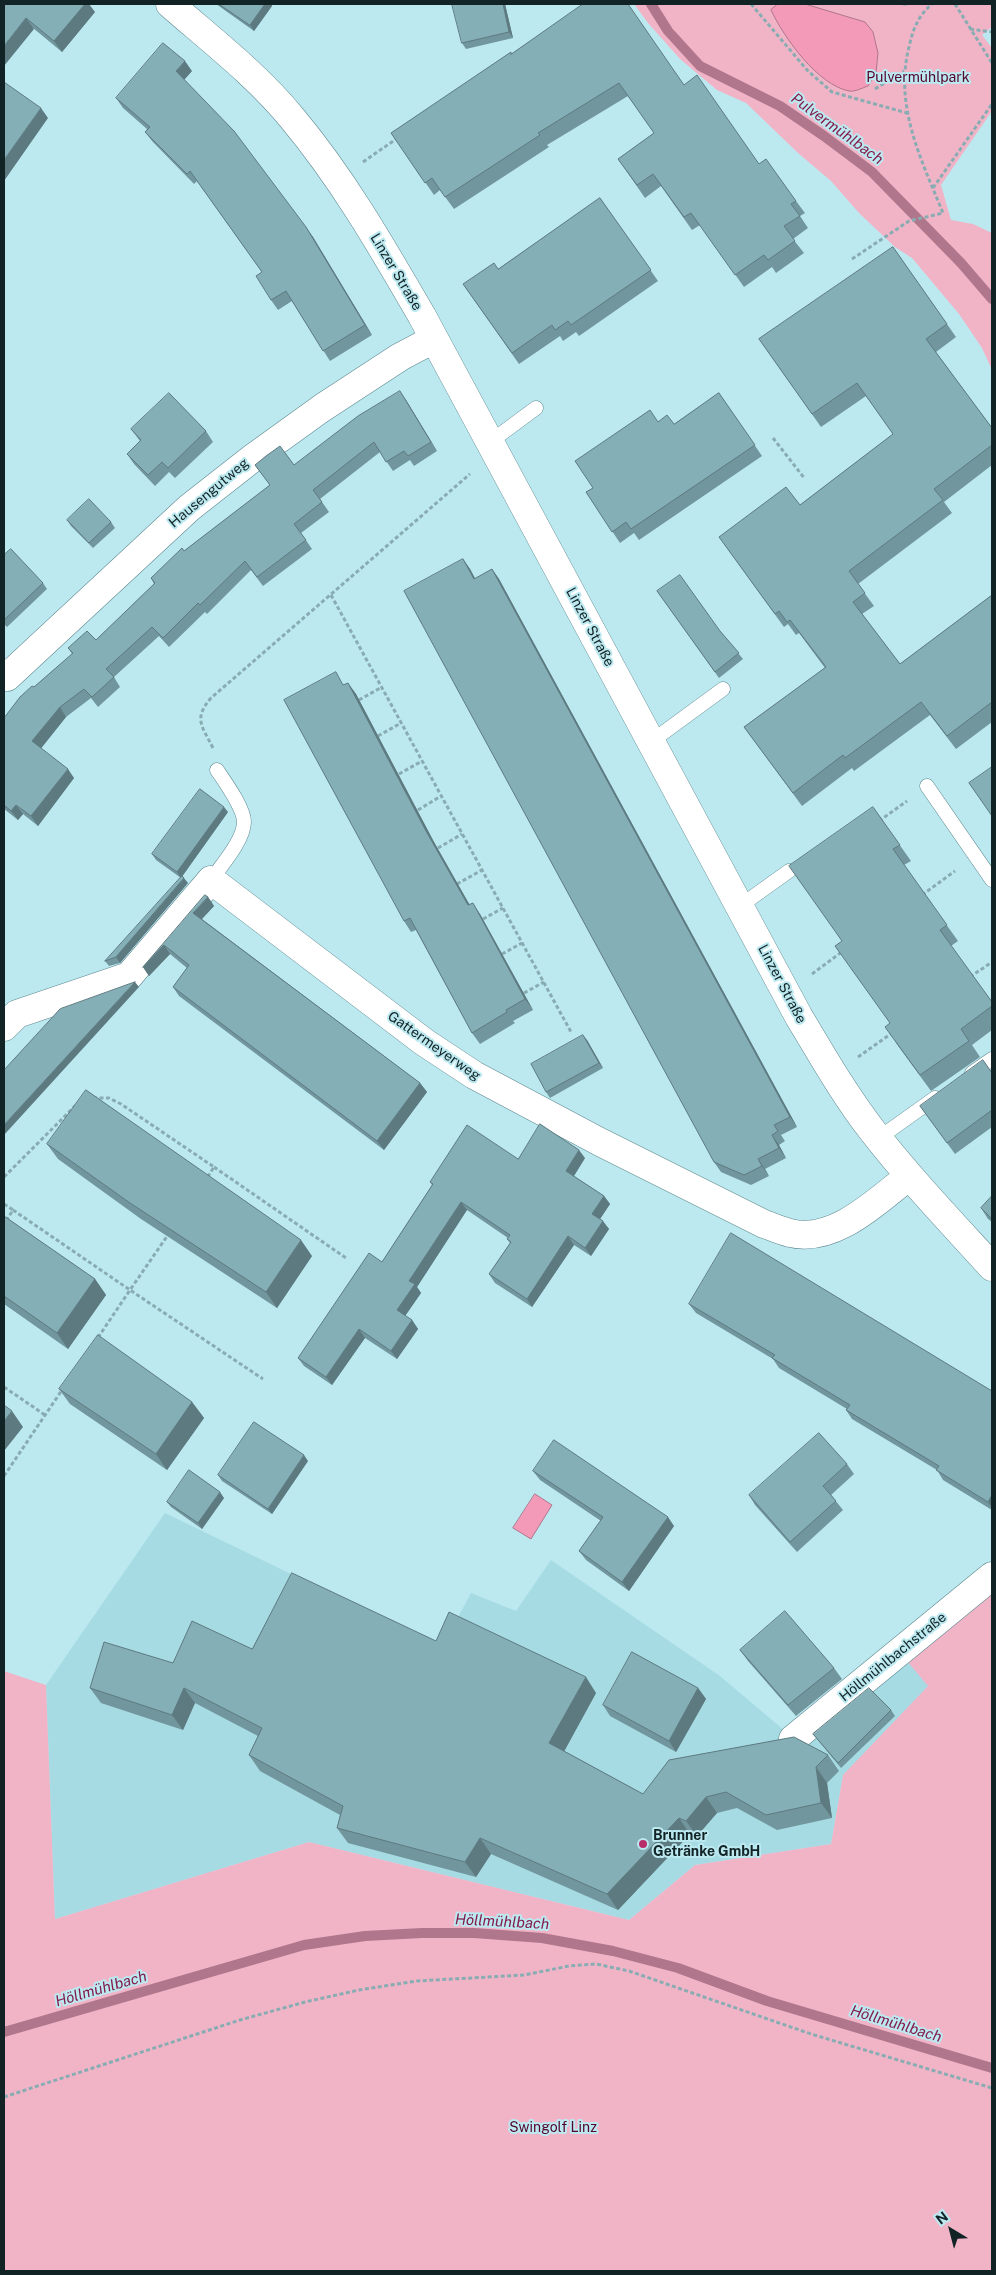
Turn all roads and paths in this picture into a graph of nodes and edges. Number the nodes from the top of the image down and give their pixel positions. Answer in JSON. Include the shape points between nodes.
{"nodes":[{"id":1,"x":170,"y":4,"type":"edge"},
{"id":2,"x":751,"y":4,"type":"edge"},
{"id":3,"x":932,"y":4,"type":"edge"},
{"id":4,"x":955,"y":4,"type":"edge"},
{"id":5,"x":970,"y":29,"type":"junction"},
{"id":6,"x":992,"y":32,"type":"edge"},
{"id":7,"x":992,"y":63,"type":"edge"},
{"id":8,"x":904,"y":71,"type":"junction"},
{"id":9,"x":875,"y":88,"type":"dead end"},
{"id":10,"x":992,"y":104,"type":"edge"},
{"id":11,"x":907,"y":113,"type":"junction"},
{"id":12,"x":400,"y":136,"type":"edge"},
{"id":13,"x":360,"y":164,"type":"dead end"},
{"id":14,"x":933,"y":188,"type":"junction"},
{"id":15,"x":852,"y":259,"type":"dead end"},
{"id":16,"x":434,"y":339,"type":"junction"},
{"id":17,"x":536,"y":408,"type":"dead end"},
{"id":18,"x":773,"y":438,"type":"dead end"},
{"id":19,"x":490,"y":442,"type":"junction"},
{"id":20,"x":472,"y":472,"type":"dead end"},
{"id":21,"x":805,"y":479,"type":"dead end"},
{"id":22,"x":331,"y":595,"type":"junction"},
{"id":23,"x":7,"y":677,"type":"dead end"},
{"id":24,"x":382,"y":687,"type":"junction"},
{"id":25,"x":723,"y":690,"type":"dead end"},
{"id":26,"x":359,"y":700,"type":"edge"},
{"id":27,"x":401,"y":723,"type":"junction"},
{"id":28,"x":378,"y":736,"type":"edge"},
{"id":29,"x":652,"y":741,"type":"junction"},
{"id":30,"x":422,"y":761,"type":"junction"},
{"id":31,"x":217,"y":770,"type":"joint"},
{"id":32,"x":399,"y":774,"type":"dead end"},
{"id":33,"x":927,"y":786,"type":"joint"},
{"id":34,"x":441,"y":796,"type":"junction"},
{"id":35,"x":418,"y":810,"type":"dead end"},
{"id":36,"x":871,"y":827,"type":"edge"},
{"id":37,"x":462,"y":834,"type":"junction"},
{"id":38,"x":438,"y":848,"type":"edge"},
{"id":39,"x":976,"y":856,"type":"junction"},
{"id":40,"x":482,"y":870,"type":"junction"},
{"id":41,"x":790,"y":871,"type":"edge"},
{"id":42,"x":211,"y":880,"type":"junction"},
{"id":43,"x":992,"y":880,"type":"edge"},
{"id":44,"x":458,"y":884,"type":"edge"},
{"id":45,"x":920,"y":897,"type":"edge"},
{"id":46,"x":740,"y":906,"type":"junction"},
{"id":47,"x":503,"y":908,"type":"junction"},
{"id":48,"x":483,"y":919,"type":"edge"},
{"id":49,"x":522,"y":943,"type":"junction"},
{"id":50,"x":847,"y":948,"type":"edge"},
{"id":51,"x":502,"y":954,"type":"edge"},
{"id":52,"x":992,"y":962,"type":"edge"},
{"id":53,"x":807,"y":977,"type":"dead end"},
{"id":54,"x":968,"y":979,"type":"edge"},
{"id":55,"x":544,"y":982,"type":"junction"},
{"id":56,"x":524,"y":993,"type":"edge"},
{"id":57,"x":4,"y":1027,"type":"edge"},
{"id":58,"x":895,"y":1030,"type":"edge"},
{"id":59,"x":571,"y":1032,"type":"dead end"},
{"id":60,"x":854,"y":1059,"type":"dead end"},
{"id":61,"x":992,"y":1059,"type":"edge"},
{"id":62,"x":960,"y":1081,"type":"edge"},
{"id":63,"x":944,"y":1093,"type":"edge"},
{"id":64,"x":88,"y":1100,"type":"edge"},
{"id":65,"x":81,"y":1101,"type":"edge"},
{"id":66,"x":878,"y":1138,"type":"junction"},
{"id":67,"x":214,"y":1167,"type":"junction"},
{"id":68,"x":909,"y":1176,"type":"junction"},
{"id":69,"x":4,"y":1177,"type":"edge"},
{"id":70,"x":203,"y":1184,"type":"edge"},
{"id":71,"x":4,"y":1204,"type":"edge"},
{"id":72,"x":13,"y":1210,"type":"junction"},
{"id":73,"x":4,"y":1224,"type":"edge"},
{"id":74,"x":175,"y":1224,"type":"edge"},
{"id":75,"x":346,"y":1258,"type":"dead end"},
{"id":76,"x":992,"y":1267,"type":"edge"},
{"id":77,"x":130,"y":1290,"type":"junction"},
{"id":78,"x":93,"y":1344,"type":"edge"},
{"id":79,"x":263,"y":1379,"type":"dead end"},
{"id":80,"x":67,"y":1383,"type":"edge"},
{"id":81,"x":4,"y":1387,"type":"edge"},
{"id":82,"x":45,"y":1414,"type":"junction"},
{"id":83,"x":4,"y":1476,"type":"edge"},
{"id":84,"x":992,"y":1576,"type":"edge"},
{"id":85,"x":794,"y":1739,"type":"edge"},
{"id":86,"x":992,"y":2088,"type":"edge"},
{"id":87,"x":4,"y":2098,"type":"edge"}],
"edges":[{"from":1,"to":16,"type":"street","name":"Linzer Straße","via":[[252,76],[291,116],[331,168],[374,234]]},
{"from":2,"to":11,"type":"path","via":[[808,71],[832,92]]},
{"from":3,"to":8,"type":"path","via":[[917,20]]},
{"from":4,"to":5,"type":"path"},
{"from":5,"to":6,"type":"path"},
{"from":5,"to":7,"type":"path"},
{"from":8,"to":9,"type":"path"},
{"from":8,"to":11,"type":"path"},
{"from":10,"to":14,"type":"path"},
{"from":11,"to":14,"type":"path","via":[[915,144]]},
{"from":12,"to":13,"type":"path"},
{"from":14,"to":15,"type":"path","via":[[943,213],[909,221]]},
{"from":16,"to":19,"type":"street","name":"Linzer Straße"},
{"from":16,"to":23,"type":"street","name":"Hausengutweg","via":[[392,362],[254,456],[189,508]]},
{"from":17,"to":19,"type":"lane"},
{"from":18,"to":21,"type":"path"},
{"from":19,"to":29,"type":"street","name":"Linzer Straße"},
{"from":20,"to":22,"type":"path"},
{"from":22,"to":24,"type":"path"},
{"from":22,"to":31,"type":"path","via":[[211,698],[202,710],[200,720],[216,753]]},
{"from":24,"to":26,"type":"path"},
{"from":24,"to":27,"type":"path"},
{"from":25,"to":29,"type":"lane"},
{"from":27,"to":28,"type":"path"},
{"from":27,"to":30,"type":"path"},
{"from":29,"to":46,"type":"street","name":"Linzer Straße"},
{"from":30,"to":32,"type":"path"},
{"from":30,"to":34,"type":"path"},
{"from":31,"to":42,"type":"lane","via":[[244,822],[240,837]]},
{"from":33,"to":36,"type":"path"},
{"from":33,"to":39,"type":"lane"},
{"from":34,"to":35,"type":"path"},
{"from":34,"to":37,"type":"path"},
{"from":37,"to":38,"type":"path"},
{"from":37,"to":40,"type":"path"},
{"from":39,"to":43,"type":"lane"},
{"from":39,"to":45,"type":"path"},
{"from":40,"to":44,"type":"path"},
{"from":40,"to":47,"type":"path"},
{"from":41,"to":46,"type":"lane"},
{"from":42,"to":57,"type":"street","via":[[129,976],[17,1014]]},
{"from":42,"to":68,"type":"street","name":"Gattermeyerweg","via":[[424,1042],[474,1075],[764,1224],[792,1234],[825,1233],[874,1205]]},
{"from":46,"to":66,"type":"street","name":"Linzer Straße","via":[[799,1017],[833,1074]]},
{"from":47,"to":48,"type":"path"},
{"from":47,"to":49,"type":"path"},
{"from":49,"to":51,"type":"path"},
{"from":49,"to":55,"type":"path"},
{"from":50,"to":53,"type":"path"},
{"from":52,"to":54,"type":"path"},
{"from":55,"to":56,"type":"path"},
{"from":55,"to":59,"type":"path"},
{"from":58,"to":60,"type":"path"},
{"from":61,"to":62,"type":"lane"},
{"from":63,"to":66,"type":"lane"},
{"from":64,"to":67,"type":"path","via":[[109,1098],[121,1104]]},
{"from":65,"to":69,"type":"path"},
{"from":66,"to":68,"type":"street","name":"Linzer Straße"},
{"from":67,"to":70,"type":"path"},
{"from":67,"to":75,"type":"path"},
{"from":68,"to":76,"type":"street","name":"Linzer Straße"},
{"from":71,"to":72,"type":"path"},
{"from":72,"to":73,"type":"path"},
{"from":72,"to":77,"type":"path"},
{"from":74,"to":77,"type":"path"},
{"from":77,"to":78,"type":"path"},
{"from":77,"to":79,"type":"path"},
{"from":80,"to":82,"type":"path"},
{"from":81,"to":82,"type":"path"},
{"from":82,"to":83,"type":"path"},
{"from":84,"to":85,"type":"street","name":"Höllmühlbachstraße"},
{"from":86,"to":87,"type":"path","via":[[810,2034],[646,1976],[596,1964],[524,1975],[418,1982],[358,1990],[231,2023]]}]}
